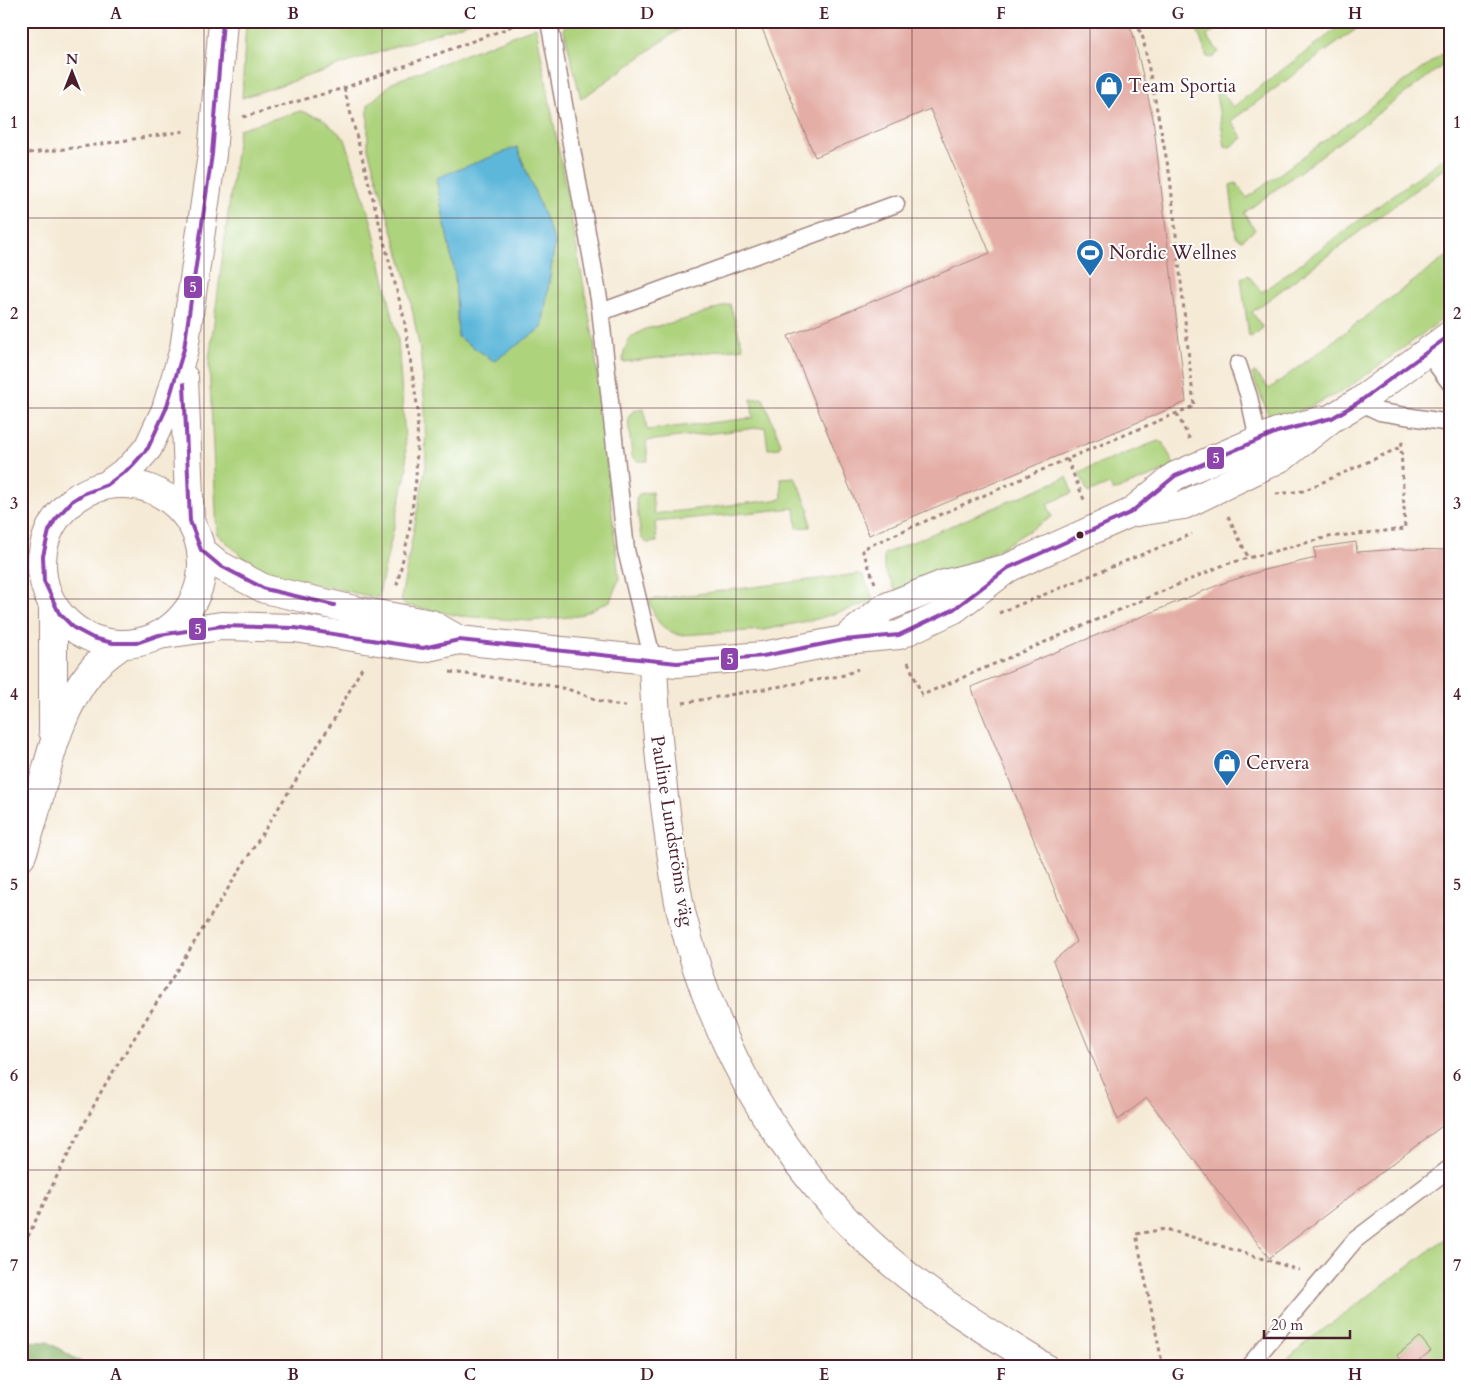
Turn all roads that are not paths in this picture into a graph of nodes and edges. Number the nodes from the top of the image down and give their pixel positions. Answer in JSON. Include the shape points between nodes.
{"nodes":[{"id":1,"x":222,"y":21,"type":"edge"},
{"id":2,"x":550,"y":21,"type":"edge"},
{"id":3,"x":896,"y":204,"type":"dead end"},
{"id":4,"x":601,"y":312,"type":"junction"},
{"id":5,"x":1450,"y":335,"type":"edge"},
{"id":6,"x":184,"y":350,"type":"junction"},
{"id":7,"x":1427,"y":352,"type":"junction"},
{"id":8,"x":1238,"y":364,"type":"dead end"},
{"id":9,"x":1450,"y":383,"type":"edge"},
{"id":10,"x":1359,"y":402,"type":"junction"},
{"id":11,"x":1332,"y":418,"type":"junction"},
{"id":12,"x":1450,"y":423,"type":"edge"},
{"id":13,"x":1258,"y":440,"type":"junction"},
{"id":14,"x":107,"y":485,"type":"junction"},
{"id":15,"x":1130,"y":513,"type":"junction"},
{"id":16,"x":190,"y":521,"type":"junction"},
{"id":17,"x":201,"y":550,"type":"junction"},
{"id":18,"x":53,"y":604,"type":"junction"},
{"id":19,"x":159,"y":635,"type":"junction"},
{"id":20,"x":458,"y":640,"type":"junction"},
{"id":21,"x":123,"y":644,"type":"junction"},
{"id":22,"x":653,"y":661,"type":"junction"},
{"id":23,"x":53,"y":744,"type":"junction"},
{"id":24,"x":21,"y":857,"type":"edge"},
{"id":25,"x":1450,"y":1168,"type":"edge"},
{"id":26,"x":1044,"y":1367,"type":"edge"},
{"id":27,"x":1248,"y":1367,"type":"edge"}],
"edges":[{"from":1,"to":6,"type":"street","via":[[212,154]]},
{"from":2,"to":4,"type":"lane"},
{"from":3,"to":4,"type":"lane"},
{"from":4,"to":22,"type":"lane","via":[[626,550]]},
{"from":5,"to":7,"type":"street"},
{"from":6,"to":14,"type":"street","via":[[166,409],[148,448]]},
{"from":6,"to":16,"type":"street"},
{"from":7,"to":9,"type":"lane"},
{"from":7,"to":10,"type":"street"},
{"from":8,"to":13,"type":"lane"},
{"from":10,"to":11,"type":"street"},
{"from":10,"to":12,"type":"lane","via":[[1380,412]]},
{"from":11,"to":13,"type":"street"},
{"from":11,"to":15,"type":"street","via":[[1284,456],[1184,504]]},
{"from":13,"to":15,"type":"street","via":[[1175,476]]},
{"from":14,"to":16,"type":"street","via":[[148,488],[172,501]]},
{"from":14,"to":18,"type":"street","via":[[72,501],[49,531],[42,568]]},
{"from":15,"to":22,"type":"street","via":[[1008,568],[954,609],[899,635],[844,640],[763,656],[677,663]]},
{"from":16,"to":17,"type":"street"},
{"from":17,"to":19,"type":"street","via":[[202,575],[194,599],[179,620]]},
{"from":17,"to":20,"type":"street","via":[[219,565],[265,589],[431,624]]},
{"from":18,"to":21,"type":"street","via":[[66,621],[83,634]]},
{"from":18,"to":23,"type":"street"},
{"from":19,"to":20,"type":"street","via":[[221,626],[295,628],[423,648]]},
{"from":19,"to":21,"type":"street"},
{"from":20,"to":22,"type":"street"},
{"from":21,"to":23,"type":"street","via":[[92,670],[82,684],[70,703]]},
{"from":22,"to":26,"type":"street","name":"Pauline Lundströms väg","via":[[654,713],[681,911],[711,1008],[740,1072],[794,1159],[868,1241],[907,1276],[952,1309]]},
{"from":23,"to":24,"type":"street"},
{"from":25,"to":27,"type":"lane","via":[[1355,1240]]}]}
